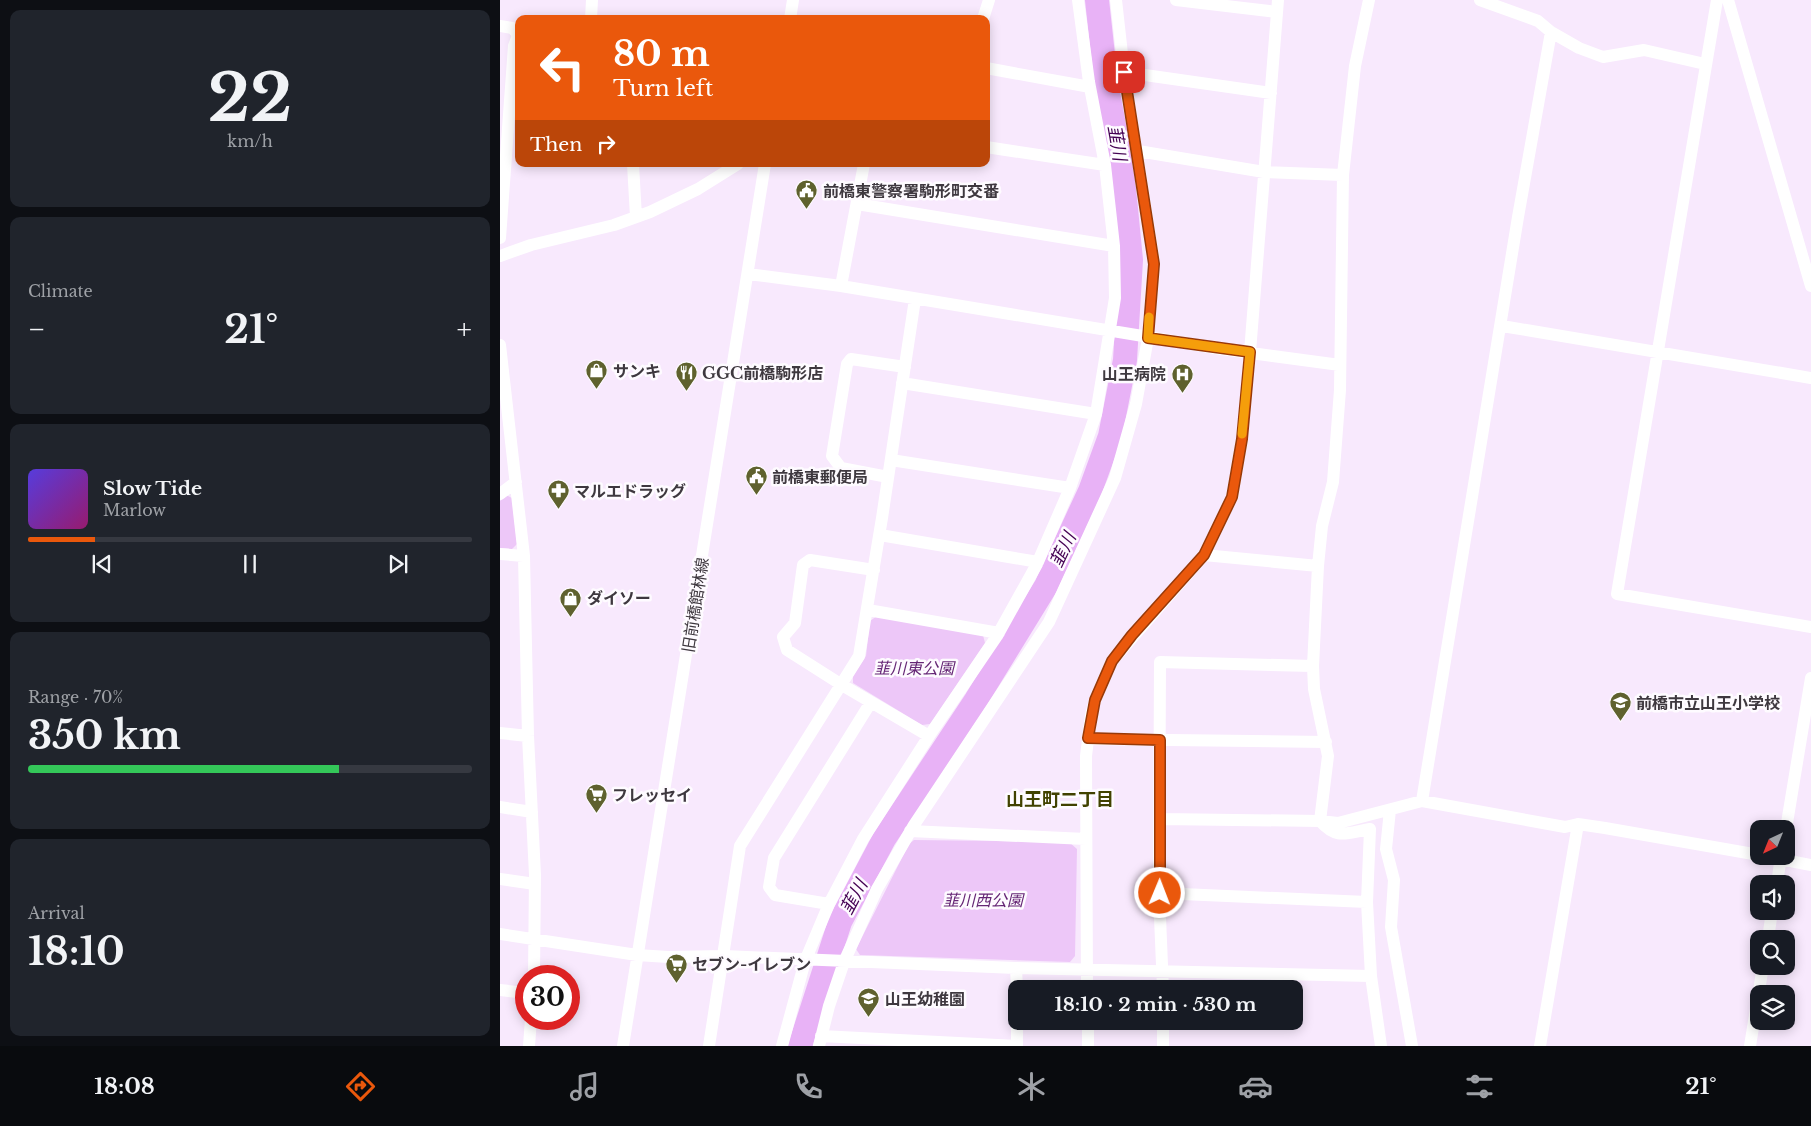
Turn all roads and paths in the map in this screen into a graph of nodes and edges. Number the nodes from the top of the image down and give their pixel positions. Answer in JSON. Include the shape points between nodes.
{"nodes":[{"id":1,"x":592,"y":0,"type":"edge"},
{"id":2,"x":793,"y":0,"type":"edge"},
{"id":3,"x":989,"y":0,"type":"edge"},
{"id":4,"x":1078,"y":0,"type":"edge"},
{"id":5,"x":1116,"y":0,"type":"edge"},
{"id":6,"x":1176,"y":0,"type":"edge"},
{"id":7,"x":1369,"y":0,"type":"edge"},
{"id":8,"x":1480,"y":0,"type":"edge"},
{"id":9,"x":1717,"y":0,"type":"edge"},
{"id":10,"x":1728,"y":0,"type":"edge"},
{"id":11,"x":1277,"y":6,"type":"edge"},
{"id":12,"x":591,"y":15,"type":"edge"},
{"id":13,"x":791,"y":15,"type":"edge"},
{"id":14,"x":985,"y":15,"type":"edge"},
{"id":15,"x":500,"y":26,"type":"edge"},
{"id":16,"x":515,"y":30,"type":"edge"},
{"id":17,"x":1551,"y":32,"type":"junction"},
{"id":18,"x":515,"y":43,"type":"edge"},
{"id":19,"x":1705,"y":64,"type":"junction"},
{"id":20,"x":990,"y":69,"type":"edge"},
{"id":21,"x":1124,"y":72,"type":"junction"},
{"id":22,"x":1090,"y":87,"type":"junction"},
{"id":23,"x":1271,"y":93,"type":"junction"},
{"id":24,"x":990,"y":148,"type":"edge"},
{"id":25,"x":1138,"y":151,"type":"junction"},
{"id":26,"x":1105,"y":165,"type":"junction"},
{"id":27,"x":632,"y":167,"type":"edge"},
{"id":28,"x":733,"y":167,"type":"edge"},
{"id":29,"x":765,"y":167,"type":"edge"},
{"id":30,"x":863,"y":167,"type":"edge"},
{"id":31,"x":1264,"y":172,"type":"junction"},
{"id":32,"x":1343,"y":175,"type":"junction"},
{"id":33,"x":857,"y":204,"type":"junction"},
{"id":34,"x":636,"y":217,"type":"junction"},
{"id":35,"x":500,"y":238,"type":"edge"},
{"id":36,"x":1114,"y":246,"type":"junction"},
{"id":37,"x":500,"y":256,"type":"edge"},
{"id":38,"x":748,"y":274,"type":"junction"},
{"id":39,"x":841,"y":286,"type":"junction"},
{"id":40,"x":1811,"y":286,"type":"edge"},
{"id":41,"x":915,"y":299,"type":"junction"},
{"id":42,"x":1502,"y":326,"type":"junction"},
{"id":43,"x":1111,"y":332,"type":"junction"},
{"id":44,"x":1144,"y":337,"type":"junction"},
{"id":45,"x":500,"y":345,"type":"edge"},
{"id":46,"x":1656,"y":351,"type":"junction"},
{"id":47,"x":1250,"y":352,"type":"junction"},
{"id":48,"x":1340,"y":365,"type":"junction"},
{"id":49,"x":905,"y":367,"type":"junction"},
{"id":50,"x":1811,"y":378,"type":"edge"},
{"id":51,"x":902,"y":383,"type":"junction"},
{"id":52,"x":1096,"y":414,"type":"junction"},
{"id":53,"x":891,"y":460,"type":"junction"},
{"id":54,"x":888,"y":477,"type":"junction"},
{"id":55,"x":516,"y":482,"type":"junction"},
{"id":56,"x":1070,"y":488,"type":"junction"},
{"id":57,"x":500,"y":494,"type":"edge"},
{"id":58,"x":880,"y":535,"type":"junction"},
{"id":59,"x":500,"y":554,"type":"edge"},
{"id":60,"x":1204,"y":555,"type":"junction"},
{"id":61,"x":524,"y":556,"type":"junction"},
{"id":62,"x":1038,"y":562,"type":"junction"},
{"id":63,"x":1318,"y":566,"type":"junction"},
{"id":64,"x":874,"y":570,"type":"junction"},
{"id":65,"x":868,"y":610,"type":"junction"},
{"id":66,"x":1811,"y":627,"type":"edge"},
{"id":67,"x":999,"y":633,"type":"junction"},
{"id":68,"x":1313,"y":666,"type":"junction"},
{"id":69,"x":1811,"y":678,"type":"edge"},
{"id":70,"x":842,"y":685,"type":"junction"},
{"id":71,"x":871,"y":702,"type":"junction"},
{"id":72,"x":500,"y":733,"type":"edge"},
{"id":73,"x":528,"y":736,"type":"junction"},
{"id":74,"x":929,"y":736,"type":"junction"},
{"id":75,"x":1088,"y":738,"type":"junction"},
{"id":76,"x":1160,"y":740,"type":"junction"},
{"id":77,"x":1326,"y":742,"type":"junction"},
{"id":78,"x":1422,"y":802,"type":"junction"},
{"id":79,"x":500,"y":807,"type":"edge"},
{"id":80,"x":1390,"y":810,"type":"junction"},
{"id":81,"x":532,"y":812,"type":"junction"},
{"id":82,"x":1161,"y":819,"type":"junction"},
{"id":83,"x":1787,"y":820,"type":"edge"},
{"id":84,"x":1320,"y":821,"type":"junction"},
{"id":85,"x":1578,"y":824,"type":"junction"},
{"id":86,"x":910,"y":831,"type":"junction"},
{"id":87,"x":1086,"y":839,"type":"junction"},
{"id":88,"x":1750,"y":853,"type":"edge"},
{"id":89,"x":1795,"y":861,"type":"edge"},
{"id":90,"x":1811,"y":864,"type":"edge"},
{"id":91,"x":500,"y":879,"type":"edge"},
{"id":92,"x":534,"y":884,"type":"junction"},
{"id":93,"x":1160,"y":893,"type":"junction"},
{"id":94,"x":1367,"y":902,"type":"junction"},
{"id":95,"x":828,"y":904,"type":"junction"},
{"id":96,"x":500,"y":934,"type":"edge"},
{"id":97,"x":534,"y":938,"type":"junction"},
{"id":98,"x":637,"y":956,"type":"junction"},
{"id":99,"x":724,"y":956,"type":"junction"},
{"id":100,"x":809,"y":961,"type":"junction"},
{"id":101,"x":839,"y":962,"type":"junction"},
{"id":102,"x":534,"y":965,"type":"edge"},
{"id":103,"x":1016,"y":968,"type":"junction"},
{"id":104,"x":1087,"y":970,"type":"junction"},
{"id":105,"x":1163,"y":972,"type":"junction"},
{"id":106,"x":1762,"y":975,"type":"edge"},
{"id":107,"x":1371,"y":976,"type":"junction"},
{"id":108,"x":1017,"y":980,"type":"edge"},
{"id":109,"x":1087,"y":980,"type":"edge"},
{"id":110,"x":1163,"y":980,"type":"edge"},
{"id":111,"x":500,"y":990,"type":"edge"},
{"id":112,"x":515,"y":991,"type":"edge"},
{"id":113,"x":530,"y":1030,"type":"edge"},
{"id":114,"x":1017,"y":1030,"type":"edge"},
{"id":115,"x":1088,"y":1030,"type":"edge"},
{"id":116,"x":1163,"y":1030,"type":"edge"},
{"id":117,"x":820,"y":1041,"type":"edge"},
{"id":118,"x":529,"y":1046,"type":"edge"},
{"id":119,"x":623,"y":1046,"type":"edge"},
{"id":120,"x":709,"y":1046,"type":"edge"},
{"id":121,"x":782,"y":1046,"type":"edge"},
{"id":122,"x":1017,"y":1046,"type":"edge"},
{"id":123,"x":1088,"y":1046,"type":"edge"},
{"id":124,"x":1163,"y":1046,"type":"edge"},
{"id":125,"x":1380,"y":1046,"type":"edge"},
{"id":126,"x":1412,"y":1046,"type":"edge"},
{"id":127,"x":1540,"y":1046,"type":"edge"},
{"id":128,"x":1750,"y":1046,"type":"edge"}],
"edges":[{"from":1,"to":12,"type":"street"},
{"from":2,"to":13,"type":"street"},
{"from":3,"to":14,"type":"street"},
{"from":4,"to":22,"type":"street"},
{"from":5,"to":21,"type":"street"},
{"from":6,"to":11,"type":"street"},
{"from":7,"to":32,"type":"street","via":[[1354,66]]},
{"from":8,"to":17,"type":"street","via":[[1538,21]]},
{"from":9,"to":19,"type":"street"},
{"from":10,"to":40,"type":"street"},
{"from":11,"to":23,"type":"street"},
{"from":15,"to":16,"type":"street"},
{"from":17,"to":19,"type":"street","via":[[1603,57],[1644,50]]},
{"from":17,"to":42,"type":"street"},
{"from":18,"to":35,"type":"street"},
{"from":19,"to":46,"type":"street"},
{"from":20,"to":22,"type":"street"},
{"from":21,"to":23,"type":"street"},
{"from":21,"to":25,"type":"street"},
{"from":22,"to":26,"type":"street"},
{"from":23,"to":31,"type":"street"},
{"from":24,"to":26,"type":"street"},
{"from":25,"to":31,"type":"street"},
{"from":25,"to":44,"type":"street","via":[[1154,264]]},
{"from":26,"to":36,"type":"street"},
{"from":27,"to":34,"type":"street"},
{"from":28,"to":34,"type":"street","via":[[698,189]]},
{"from":29,"to":38,"type":"street","name":"旧前橋館林線"},
{"from":30,"to":33,"type":"street"},
{"from":31,"to":32,"type":"street"},
{"from":31,"to":47,"type":"street"},
{"from":32,"to":48,"type":"street"},
{"from":33,"to":36,"type":"street"},
{"from":33,"to":39,"type":"street"},
{"from":34,"to":37,"type":"street"},
{"from":36,"to":43,"type":"street","via":[[1115,298]]},
{"from":38,"to":39,"type":"street"},
{"from":38,"to":98,"type":"street","name":"旧前橋館林線"},
{"from":39,"to":41,"type":"street"},
{"from":41,"to":43,"type":"street"},
{"from":41,"to":49,"type":"street"},
{"from":42,"to":46,"type":"street"},
{"from":42,"to":78,"type":"street"},
{"from":43,"to":44,"type":"street"},
{"from":43,"to":52,"type":"street"},
{"from":44,"to":47,"type":"street"},
{"from":44,"to":86,"type":"street","via":[[1136,404],[1115,478],[1050,622]]},
{"from":45,"to":55,"type":"street"},
{"from":46,"to":50,"type":"street"},
{"from":46,"to":66,"type":"street","via":[[1617,594]]},
{"from":47,"to":48,"type":"street"},
{"from":47,"to":60,"type":"street","via":[[1242,439],[1232,497]]},
{"from":48,"to":63,"type":"street","via":[[1333,482],[1322,526]]},
{"from":49,"to":51,"type":"street"},
{"from":49,"to":54,"type":"street","via":[[852,359],[846,364],[832,456],[841,468]]},
{"from":51,"to":52,"type":"street"},
{"from":51,"to":53,"type":"street"},
{"from":52,"to":56,"type":"street"},
{"from":53,"to":54,"type":"street"},
{"from":53,"to":56,"type":"street"},
{"from":54,"to":58,"type":"street"},
{"from":55,"to":57,"type":"street"},
{"from":55,"to":61,"type":"street"},
{"from":56,"to":62,"type":"street"},
{"from":58,"to":62,"type":"street"},
{"from":58,"to":64,"type":"street"},
{"from":59,"to":61,"type":"street"},
{"from":60,"to":63,"type":"street"},
{"from":60,"to":75,"type":"street","via":[[1112,661],[1095,700]]},
{"from":61,"to":73,"type":"street"},
{"from":62,"to":67,"type":"street"},
{"from":63,"to":68,"type":"street"},
{"from":64,"to":65,"type":"street"},
{"from":64,"to":70,"type":"street","via":[[810,560],[804,565],[795,623],[783,637],[787,650]]},
{"from":65,"to":67,"type":"street"},
{"from":65,"to":70,"type":"street","via":[[859,656]]},
{"from":67,"to":74,"type":"street"},
{"from":68,"to":76,"type":"street","via":[[1160,662]]},
{"from":68,"to":77,"type":"street","via":[[1314,689]]},
{"from":69,"to":83,"type":"street"},
{"from":70,"to":71,"type":"street"},
{"from":70,"to":99,"type":"street","via":[[740,846]]},
{"from":71,"to":74,"type":"street"},
{"from":71,"to":95,"type":"street","via":[[774,858],[769,887],[775,895]]},
{"from":72,"to":73,"type":"street"},
{"from":73,"to":81,"type":"street"},
{"from":74,"to":95,"type":"street","via":[[863,839]]},
{"from":75,"to":76,"type":"street"},
{"from":75,"to":87,"type":"street"},
{"from":76,"to":77,"type":"street"},
{"from":76,"to":82,"type":"street"},
{"from":77,"to":84,"type":"street","via":[[1328,756]]},
{"from":78,"to":80,"type":"street"},
{"from":78,"to":85,"type":"street","via":[[1565,826]]},
{"from":79,"to":81,"type":"street"},
{"from":80,"to":84,"type":"street","via":[[1338,823]]},
{"from":80,"to":126,"type":"street","via":[[1386,849],[1394,880],[1392,926]]},
{"from":81,"to":92,"type":"street"},
{"from":82,"to":84,"type":"street"},
{"from":82,"to":93,"type":"street"},
{"from":84,"to":94,"type":"street","via":[[1329,832],[1337,835],[1370,829]]},
{"from":85,"to":88,"type":"street"},
{"from":85,"to":127,"type":"street"},
{"from":86,"to":87,"type":"street"},
{"from":86,"to":101,"type":"street"},
{"from":87,"to":104,"type":"street"},
{"from":89,"to":90,"type":"street"},
{"from":91,"to":92,"type":"street"},
{"from":92,"to":97,"type":"street"},
{"from":93,"to":94,"type":"street"},
{"from":93,"to":105,"type":"street"},
{"from":94,"to":107,"type":"street"},
{"from":95,"to":100,"type":"street"},
{"from":96,"to":97,"type":"street"},
{"from":97,"to":98,"type":"street"},
{"from":97,"to":102,"type":"street"},
{"from":98,"to":99,"type":"street"},
{"from":98,"to":119,"type":"street","name":"旧前橋館林線"},
{"from":99,"to":100,"type":"street"},
{"from":99,"to":120,"type":"street"},
{"from":100,"to":101,"type":"street"},
{"from":100,"to":121,"type":"street"},
{"from":101,"to":103,"type":"street"},
{"from":101,"to":117,"type":"street"},
{"from":103,"to":104,"type":"street"},
{"from":103,"to":108,"type":"street"},
{"from":104,"to":105,"type":"street"},
{"from":104,"to":109,"type":"street"},
{"from":105,"to":107,"type":"street"},
{"from":105,"to":110,"type":"street"},
{"from":106,"to":128,"type":"street"},
{"from":107,"to":125,"type":"street"},
{"from":111,"to":112,"type":"street"},
{"from":113,"to":118,"type":"street"},
{"from":114,"to":122,"type":"street"},
{"from":115,"to":123,"type":"street"},
{"from":116,"to":124,"type":"street"},
{"from":117,"to":122,"type":"street"}]}
